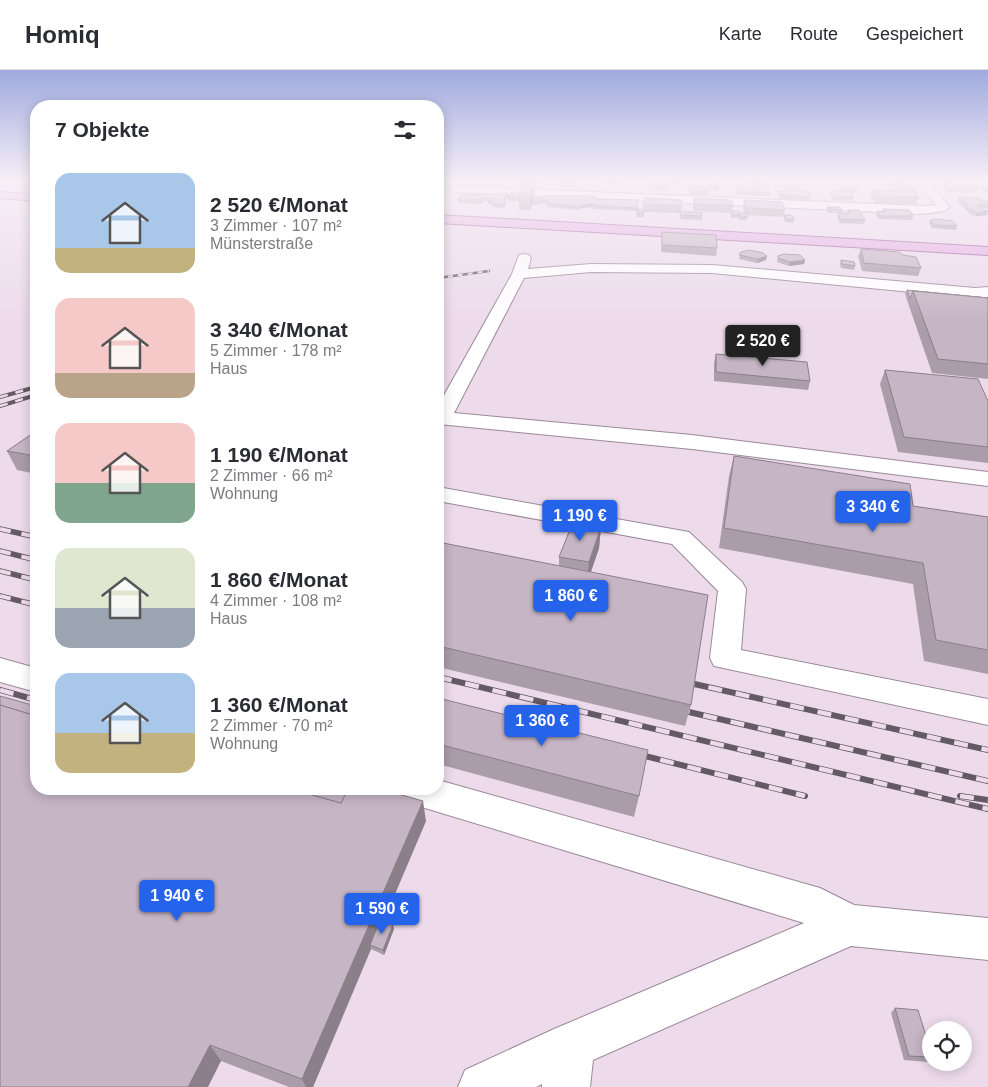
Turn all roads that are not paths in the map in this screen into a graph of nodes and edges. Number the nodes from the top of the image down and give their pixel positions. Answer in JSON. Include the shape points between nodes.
{"nodes":[{"id":1,"x":593,"y":227,"type":"edge"},
{"id":2,"x":988,"y":251,"type":"edge"},
{"id":3,"x":524,"y":257,"type":"dead end"},
{"id":4,"x":519,"y":274,"type":"junction"},
{"id":5,"x":988,"y":292,"type":"edge"},
{"id":6,"x":444,"y":409,"type":"edge"},
{"id":7,"x":444,"y":418,"type":"edge"},
{"id":8,"x":988,"y":479,"type":"edge"},
{"id":9,"x":444,"y":495,"type":"edge"},
{"id":10,"x":0,"y":670,"type":"edge"},
{"id":11,"x":30,"y":678,"type":"edge"},
{"id":12,"x":988,"y":712,"type":"edge"},
{"id":13,"x":436,"y":795,"type":"edge"},
{"id":14,"x":850,"y":925,"type":"junction"},
{"id":15,"x":988,"y":939,"type":"edge"},
{"id":16,"x":568,"y":1067,"type":"edge"},
{"id":17,"x":482,"y":1087,"type":"edge"}],
"edges":[{"from":1,"to":2,"type":"main road"},
{"from":3,"to":4,"type":"street"},
{"from":4,"to":5,"type":"street","via":[[591,268],[712,269]]},
{"from":4,"to":6,"type":"street"},
{"from":7,"to":8,"type":"street","via":[[692,442]]},
{"from":9,"to":12,"type":"street","via":[[680,538],[732,590],[725,658]]},
{"from":10,"to":11,"type":"street"},
{"from":13,"to":14,"type":"street","via":[[820,908]]},
{"from":14,"to":15,"type":"street"},
{"from":14,"to":16,"type":"street"},
{"from":16,"to":17,"type":"street"}]}
